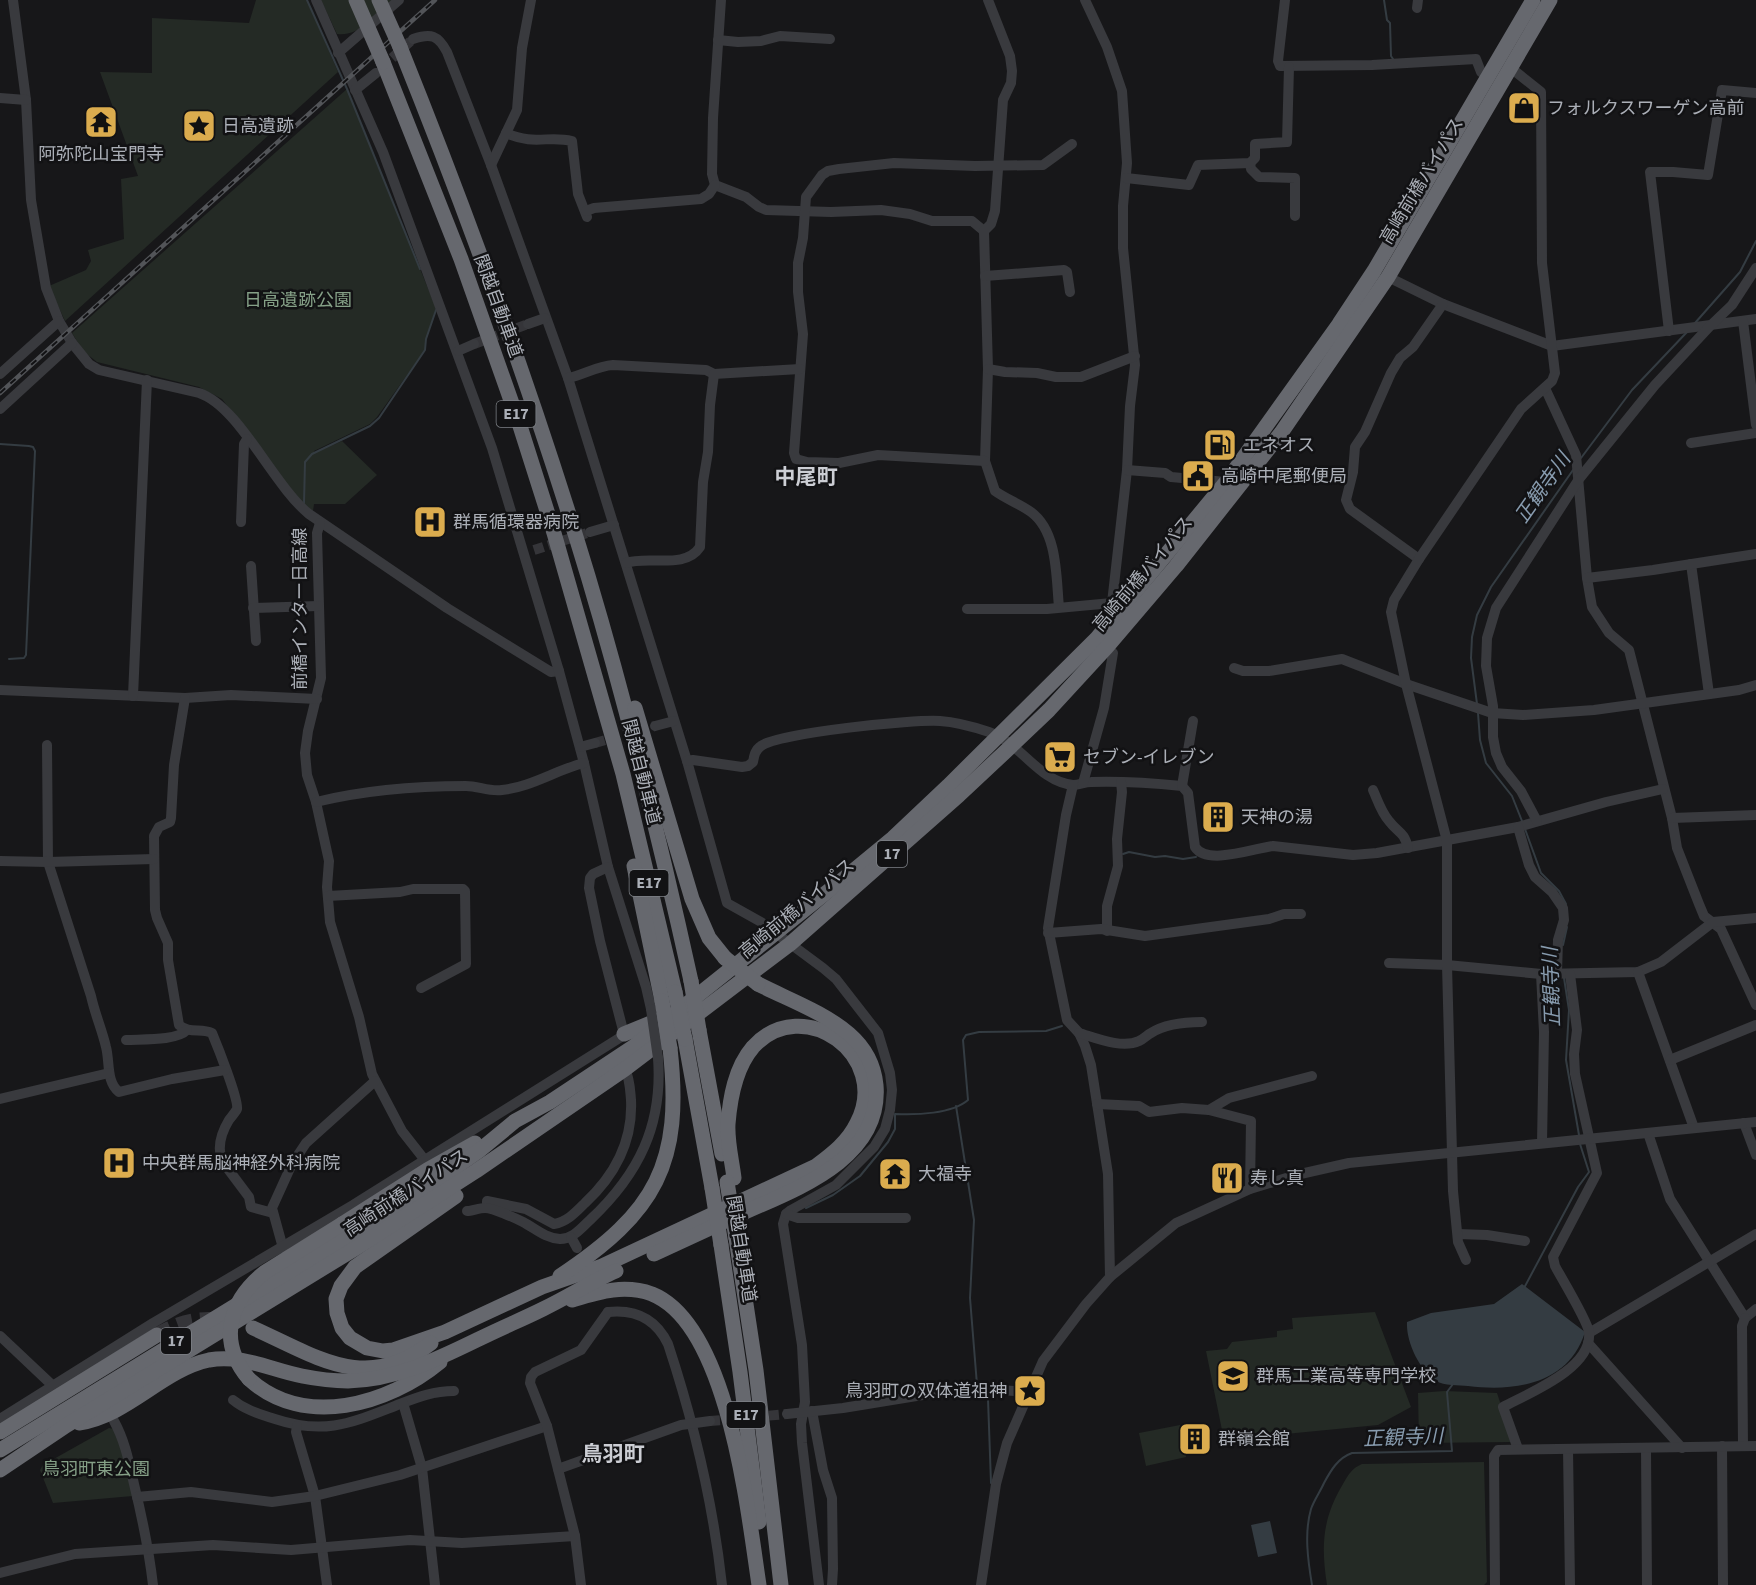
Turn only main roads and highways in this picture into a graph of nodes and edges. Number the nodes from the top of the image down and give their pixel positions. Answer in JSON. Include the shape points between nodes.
{"nodes":[{"id":1,"x":356,"y":0,"type":"edge"},
{"id":2,"x":379,"y":0,"type":"edge"},
{"id":3,"x":1533,"y":0,"type":"edge"},
{"id":4,"x":1550,"y":0,"type":"edge"},
{"id":5,"x":588,"y":578,"type":"junction"},
{"id":6,"x":663,"y":1000,"type":"junction"},
{"id":7,"x":689,"y":1003,"type":"junction"},
{"id":8,"x":624,"y":1034,"type":"road end"},
{"id":9,"x":515,"y":1121,"type":"junction"},
{"id":10,"x":476,"y":1172,"type":"junction"},
{"id":11,"x":731,"y":1180,"type":"junction"},
{"id":12,"x":542,"y":1287,"type":"junction"},
{"id":13,"x":543,"y":1309,"type":"junction"},
{"id":14,"x":253,"y":1328,"type":"dead end"},
{"id":15,"x":445,"y":1332,"type":"junction"},
{"id":16,"x":157,"y":1335,"type":"tunnel mouth"},
{"id":17,"x":454,"y":1351,"type":"junction"},
{"id":18,"x":67,"y":1425,"type":"junction"},
{"id":19,"x":0,"y":1432,"type":"edge"},
{"id":20,"x":0,"y":1449,"type":"edge"},
{"id":21,"x":0,"y":1470,"type":"edge"},
{"id":22,"x":759,"y":1585,"type":"edge"},
{"id":23,"x":766,"y":1585,"type":"edge"},
{"id":24,"x":781,"y":1585,"type":"edge"}],
"edges":[{"from":1,"to":6,"type":"highway","name":"関越自動車道","number":"E17","bridge":true,"via":[[380,68],[461,259],[554,533],[623,774],[631,851]]},
{"from":2,"to":5,"type":"highway","name":"関越自動車道","number":"E17","bridge":true,"via":[[406,43],[538,420]]},
{"from":3,"to":7,"type":"highway","name":"高崎前橋バイパス","number":"17","via":[[1374,271],[1302,378],[1226,482],[1116,607],[1085,651],[893,838]]},
{"from":4,"to":10,"type":"highway","name":"高崎前橋バイパス","number":"17","via":[[1388,277],[1281,433],[1107,647],[1012,746],[790,944],[625,1069]]},
{"from":5,"to":11,"type":"highway","name":"関越自動車道","number":"E17","bridge":true,"via":[[655,822]]},
{"from":5,"to":13,"type":"highway","bridge":true,"via":[[619,653],[705,931],[725,958],[758,984],[842,1028],[863,1049],[872,1066],[876,1092],[874,1111],[862,1138],[839,1163],[805,1184]]},
{"from":6,"to":12,"type":"highway","bridge":true,"via":[[664,1053],[674,1082],[673,1119],[670,1146],[656,1181],[646,1200],[612,1238]]},
{"from":6,"to":23,"type":"highway","name":"関越自動車道","number":"E17","bridge":true,"via":[[685,1039],[712,1188],[748,1428]]},
{"from":7,"to":8,"type":"highway","via":[[648,1026]]},
{"from":7,"to":9,"type":"highway","name":"高崎前橋バイパス","number":"17","via":[[633,1047]]},
{"from":9,"to":17,"type":"highway","bridge":true,"via":[[427,1170],[264,1272],[239,1299],[232,1317],[230,1338],[236,1360],[249,1379],[262,1390],[310,1406],[340,1407],[394,1391],[421,1378]]},
{"from":9,"to":20,"type":"highway","name":"高崎前橋バイパス","number":"17","via":[[418,1193]]},
{"from":10,"to":15,"type":"highway","via":[[461,1192],[355,1267],[336,1299],[338,1320],[346,1335],[368,1348],[393,1350]]},
{"from":10,"to":18,"type":"highway","name":"高崎前橋バイパス","number":"17"},
{"from":11,"to":12,"type":"highway","via":[[728,1125],[732,1097],[740,1070],[753,1047],[775,1033],[794,1028],[821,1030],[839,1040],[861,1069],[865,1094],[858,1122],[834,1152],[794,1178],[602,1266]]},
{"from":11,"to":24,"type":"highway","name":"関越自動車道","number":"E17","bridge":true},
{"from":12,"to":15,"type":"highway"},
{"from":13,"to":17,"type":"highway"},
{"from":13,"to":22,"type":"highway","via":[[623,1288],[654,1295],[683,1318],[705,1354],[735,1440]]},
{"from":14,"to":15,"type":"highway","via":[[329,1363],[358,1367],[405,1359]]},
{"from":16,"to":19,"type":"highway"},
{"from":17,"to":18,"type":"highway","via":[[390,1376],[346,1381],[303,1376],[241,1359],[215,1359],[186,1368],[112,1413]]},
{"from":18,"to":21,"type":"highway","name":"高崎前橋バイパス","number":"17"}]}
